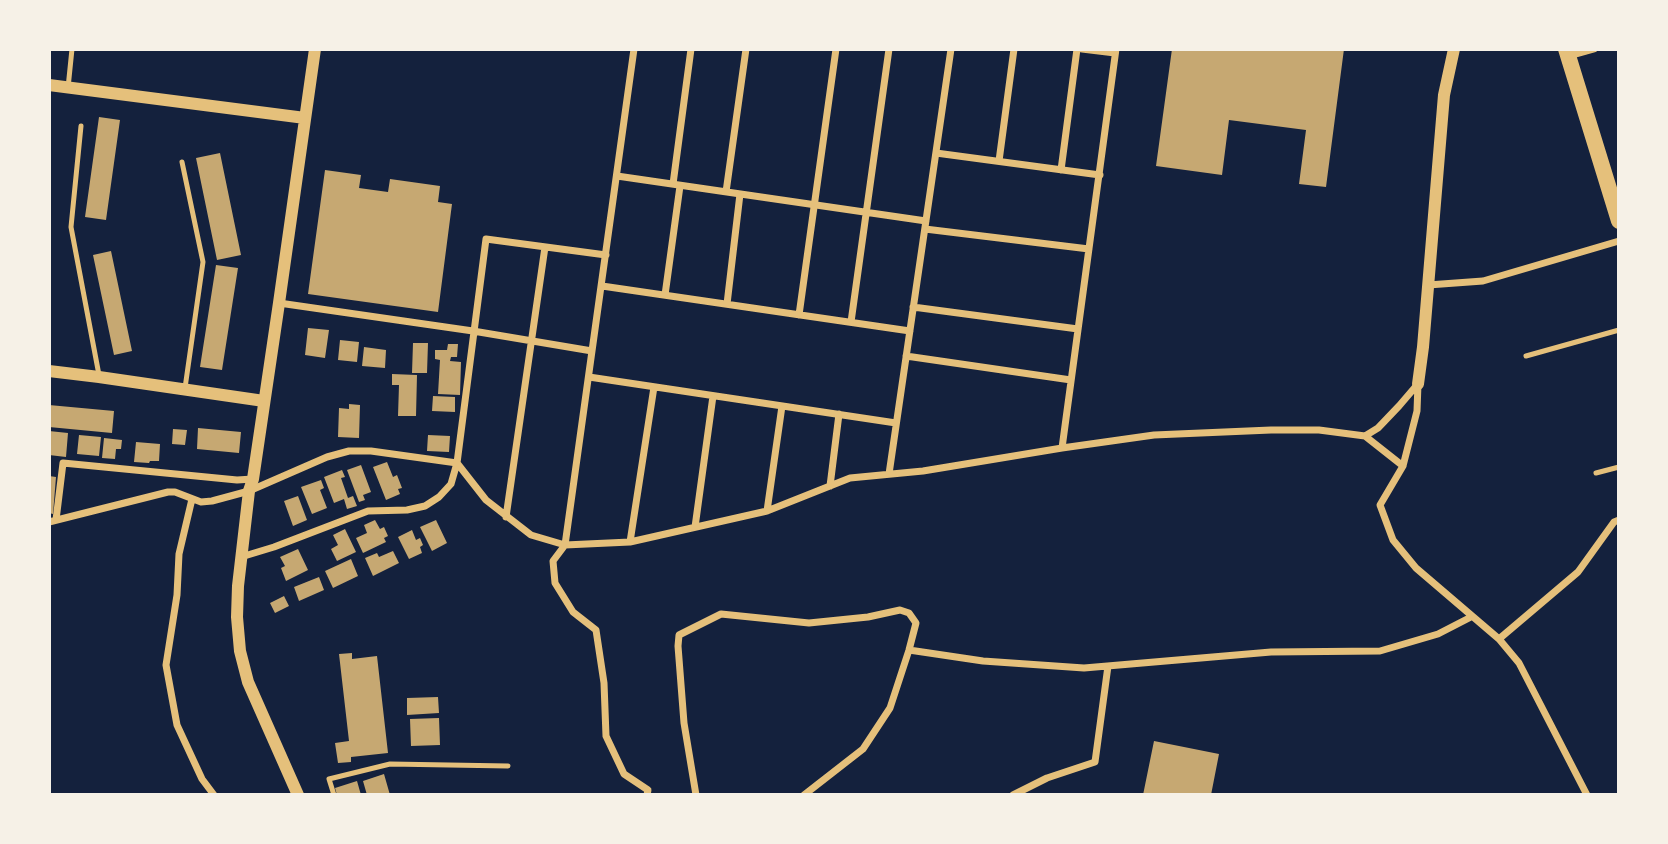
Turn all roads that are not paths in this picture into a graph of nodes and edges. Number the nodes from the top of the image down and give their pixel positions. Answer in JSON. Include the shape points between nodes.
{"nodes":[{"id":1,"x":72,"y":49,"type":"edge"},
{"id":2,"x":315,"y":49,"type":"edge"},
{"id":3,"x":634,"y":49,"type":"edge"},
{"id":4,"x":691,"y":49,"type":"edge"},
{"id":5,"x":746,"y":49,"type":"edge"},
{"id":6,"x":835,"y":49,"type":"edge"},
{"id":7,"x":889,"y":49,"type":"edge"},
{"id":8,"x":951,"y":49,"type":"edge"},
{"id":9,"x":1014,"y":49,"type":"edge"},
{"id":10,"x":1077,"y":49,"type":"edge"},
{"id":11,"x":1082,"y":49,"type":"edge"},
{"id":12,"x":1454,"y":49,"type":"edge"},
{"id":13,"x":1594,"y":49,"type":"edge"},
{"id":14,"x":1115,"y":51,"type":"edge"},
{"id":15,"x":1567,"y":53,"type":"edge"},
{"id":16,"x":49,"y":85,"type":"edge"},
{"id":17,"x":68,"y":88,"type":"junction"},
{"id":18,"x":305,"y":118,"type":"junction"},
{"id":19,"x":81,"y":126,"type":"dead end"},
{"id":20,"x":936,"y":153,"type":"junction"},
{"id":21,"x":999,"y":161,"type":"junction"},
{"id":22,"x":182,"y":162,"type":"dead end"},
{"id":23,"x":1061,"y":170,"type":"junction"},
{"id":24,"x":1100,"y":175,"type":"junction"},
{"id":25,"x":617,"y":176,"type":"junction"},
{"id":26,"x":676,"y":185,"type":"junction"},
{"id":27,"x":726,"y":192,"type":"junction"},
{"id":28,"x":740,"y":194,"type":"junction"},
{"id":29,"x":814,"y":205,"type":"junction"},
{"id":30,"x":866,"y":213,"type":"junction"},
{"id":31,"x":1619,"y":221,"type":"edge"},
{"id":32,"x":925,"y":225,"type":"junction"},
{"id":33,"x":1619,"y":241,"type":"edge"},
{"id":34,"x":545,"y":247,"type":"junction"},
{"id":35,"x":1089,"y":249,"type":"junction"},
{"id":36,"x":606,"y":255,"type":"junction"},
{"id":37,"x":1428,"y":285,"type":"junction"},
{"id":38,"x":602,"y":286,"type":"junction"},
{"id":39,"x":665,"y":295,"type":"junction"},
{"id":40,"x":279,"y":303,"type":"junction"},
{"id":41,"x":727,"y":304,"type":"junction"},
{"id":42,"x":913,"y":307,"type":"junction"},
{"id":43,"x":799,"y":315,"type":"junction"},
{"id":44,"x":851,"y":322,"type":"junction"},
{"id":45,"x":1078,"y":329,"type":"junction"},
{"id":46,"x":1619,"y":330,"type":"edge"},
{"id":47,"x":473,"y":331,"type":"junction"},
{"id":48,"x":910,"y":331,"type":"junction"},
{"id":49,"x":532,"y":341,"type":"junction"},
{"id":50,"x":592,"y":351,"type":"junction"},
{"id":51,"x":906,"y":356,"type":"junction"},
{"id":52,"x":1526,"y":356,"type":"dead end"},
{"id":53,"x":49,"y":371,"type":"edge"},
{"id":54,"x":99,"y":377,"type":"junction"},
{"id":55,"x":589,"y":377,"type":"junction"},
{"id":56,"x":1071,"y":380,"type":"junction"},
{"id":57,"x":1418,"y":384,"type":"junction"},
{"id":58,"x":654,"y":387,"type":"junction"},
{"id":59,"x":185,"y":388,"type":"junction"},
{"id":60,"x":713,"y":396,"type":"junction"},
{"id":61,"x":264,"y":401,"type":"junction"},
{"id":62,"x":782,"y":406,"type":"junction"},
{"id":63,"x":839,"y":414,"type":"junction"},
{"id":64,"x":896,"y":423,"type":"junction"},
{"id":65,"x":1365,"y":436,"type":"junction"},
{"id":66,"x":1062,"y":448,"type":"junction"},
{"id":67,"x":457,"y":463,"type":"junction"},
{"id":68,"x":1403,"y":466,"type":"junction"},
{"id":69,"x":1619,"y":467,"type":"edge"},
{"id":70,"x":1595,"y":473,"type":"dead end"},
{"id":71,"x":889,"y":474,"type":"junction"},
{"id":72,"x":251,"y":485,"type":"junction"},
{"id":73,"x":831,"y":486,"type":"junction"},
{"id":74,"x":192,"y":499,"type":"junction"},
{"id":75,"x":767,"y":511,"type":"junction"},
{"id":76,"x":506,"y":517,"type":"junction"},
{"id":77,"x":1619,"y":520,"type":"edge"},
{"id":78,"x":53,"y":522,"type":"edge"},
{"id":79,"x":695,"y":527,"type":"junction"},
{"id":80,"x":630,"y":542,"type":"junction"},
{"id":81,"x":565,"y":545,"type":"junction"},
{"id":82,"x":241,"y":557,"type":"junction"},
{"id":83,"x":1471,"y":617,"type":"junction"},
{"id":84,"x":1499,"y":639,"type":"junction"},
{"id":85,"x":909,"y":650,"type":"junction"},
{"id":86,"x":1108,"y":666,"type":"junction"},
{"id":87,"x":508,"y":765,"type":"dead end"},
{"id":88,"x":1585,"y":793,"type":"edge"},
{"id":89,"x":214,"y":795,"type":"edge"},
{"id":90,"x":298,"y":795,"type":"edge"},
{"id":91,"x":334,"y":795,"type":"edge"},
{"id":92,"x":647,"y":795,"type":"edge"},
{"id":93,"x":696,"y":795,"type":"edge"},
{"id":94,"x":804,"y":795,"type":"edge"},
{"id":95,"x":1013,"y":795,"type":"edge"}],
"edges":[{"from":1,"to":17,"type":"lane"},
{"from":2,"to":18,"type":"street"},
{"from":3,"to":25,"type":"street"},
{"from":4,"to":26,"type":"street"},
{"from":5,"to":27,"type":"street"},
{"from":6,"to":29,"type":"street"},
{"from":7,"to":30,"type":"street"},
{"from":8,"to":20,"type":"street"},
{"from":9,"to":21,"type":"street"},
{"from":10,"to":23,"type":"street"},
{"from":11,"to":14,"type":"street"},
{"from":12,"to":37,"type":"street","via":[[1444,95]]},
{"from":13,"to":15,"type":"street"},
{"from":14,"to":24,"type":"street"},
{"from":15,"to":31,"type":"main road"},
{"from":16,"to":17,"type":"street"},
{"from":17,"to":18,"type":"street"},
{"from":18,"to":40,"type":"street"},
{"from":19,"to":54,"type":"lane","via":[[71,227]]},
{"from":20,"to":21,"type":"street"},
{"from":20,"to":32,"type":"street"},
{"from":21,"to":23,"type":"street"},
{"from":22,"to":59,"type":"lane","via":[[203,262]]},
{"from":23,"to":24,"type":"street"},
{"from":24,"to":35,"type":"street"},
{"from":25,"to":26,"type":"street"},
{"from":25,"to":36,"type":"street"},
{"from":26,"to":27,"type":"street"},
{"from":26,"to":39,"type":"street"},
{"from":27,"to":28,"type":"street"},
{"from":28,"to":29,"type":"street"},
{"from":28,"to":41,"type":"street"},
{"from":29,"to":30,"type":"street"},
{"from":29,"to":43,"type":"street"},
{"from":30,"to":32,"type":"street"},
{"from":30,"to":44,"type":"street"},
{"from":32,"to":35,"type":"street"},
{"from":32,"to":42,"type":"street"},
{"from":33,"to":37,"type":"street","via":[[1483,281]]},
{"from":34,"to":36,"type":"street"},
{"from":34,"to":47,"type":"street","via":[[486,239]]},
{"from":34,"to":49,"type":"street"},
{"from":35,"to":45,"type":"street"},
{"from":36,"to":38,"type":"street"},
{"from":37,"to":57,"type":"street"},
{"from":38,"to":39,"type":"street"},
{"from":38,"to":50,"type":"street"},
{"from":39,"to":41,"type":"street"},
{"from":40,"to":47,"type":"street"},
{"from":40,"to":61,"type":"street"},
{"from":41,"to":43,"type":"street"},
{"from":42,"to":45,"type":"street"},
{"from":42,"to":48,"type":"street"},
{"from":43,"to":44,"type":"street"},
{"from":44,"to":48,"type":"street"},
{"from":45,"to":56,"type":"street"},
{"from":46,"to":52,"type":"lane"},
{"from":47,"to":49,"type":"street"},
{"from":47,"to":67,"type":"street"},
{"from":48,"to":51,"type":"street"},
{"from":49,"to":50,"type":"street"},
{"from":49,"to":76,"type":"street"},
{"from":50,"to":55,"type":"street"},
{"from":51,"to":56,"type":"street"},
{"from":51,"to":64,"type":"street"},
{"from":53,"to":54,"type":"street"},
{"from":54,"to":59,"type":"street"},
{"from":55,"to":58,"type":"street"},
{"from":55,"to":81,"type":"street"},
{"from":56,"to":66,"type":"street"},
{"from":57,"to":65,"type":"street"},
{"from":57,"to":68,"type":"street","via":[[1417,411]]},
{"from":58,"to":60,"type":"street"},
{"from":58,"to":80,"type":"street"},
{"from":59,"to":61,"type":"street"},
{"from":60,"to":62,"type":"street"},
{"from":60,"to":79,"type":"street"},
{"from":61,"to":72,"type":"street"},
{"from":62,"to":63,"type":"street"},
{"from":62,"to":75,"type":"street"},
{"from":63,"to":64,"type":"street"},
{"from":63,"to":73,"type":"street"},
{"from":64,"to":71,"type":"street"},
{"from":65,"to":66,"type":"street","via":[[1319,430],[1215,431]]},
{"from":65,"to":68,"type":"street"},
{"from":66,"to":71,"type":"street"},
{"from":67,"to":72,"type":"street","via":[[349,451]]},
{"from":67,"to":76,"type":"street"},
{"from":67,"to":82,"type":"street","via":[[451,484],[425,506],[368,510]]},
{"from":68,"to":83,"type":"street","via":[[1380,505],[1394,540],[1416,568]]},
{"from":69,"to":70,"type":"lane"},
{"from":71,"to":73,"type":"street","via":[[850,478]]},
{"from":72,"to":74,"type":"street","via":[[212,501]]},
{"from":72,"to":78,"type":"street","via":[[63,463]]},
{"from":72,"to":82,"type":"street"},
{"from":73,"to":75,"type":"street"},
{"from":74,"to":78,"type":"street","via":[[168,492]]},
{"from":74,"to":89,"type":"street","via":[[179,554],[166,665],[177,725]]},
{"from":75,"to":79,"type":"street"},
{"from":76,"to":81,"type":"street","via":[[531,536]]},
{"from":77,"to":84,"type":"street","via":[[1578,572]]},
{"from":79,"to":80,"type":"street"},
{"from":80,"to":81,"type":"street"},
{"from":81,"to":92,"type":"street","via":[[553,561],[555,583],[573,612],[596,630],[606,736],[624,774],[648,790]]},
{"from":82,"to":90,"type":"street","via":[[240,651],[248,682]]},
{"from":83,"to":84,"type":"street"},
{"from":83,"to":86,"type":"street","via":[[1438,634],[1380,651],[1271,652]]},
{"from":84,"to":88,"type":"street","via":[[1519,663]]},
{"from":85,"to":86,"type":"street","via":[[983,661]]},
{"from":85,"to":93,"type":"street","via":[[916,624],[909,613],[900,610],[809,623],[721,614],[679,635],[684,723]]},
{"from":85,"to":94,"type":"street","via":[[890,708],[863,749]]},
{"from":86,"to":95,"type":"street","via":[[1095,762]]},
{"from":87,"to":91,"type":"lane","via":[[390,764],[329,779]]}]}
